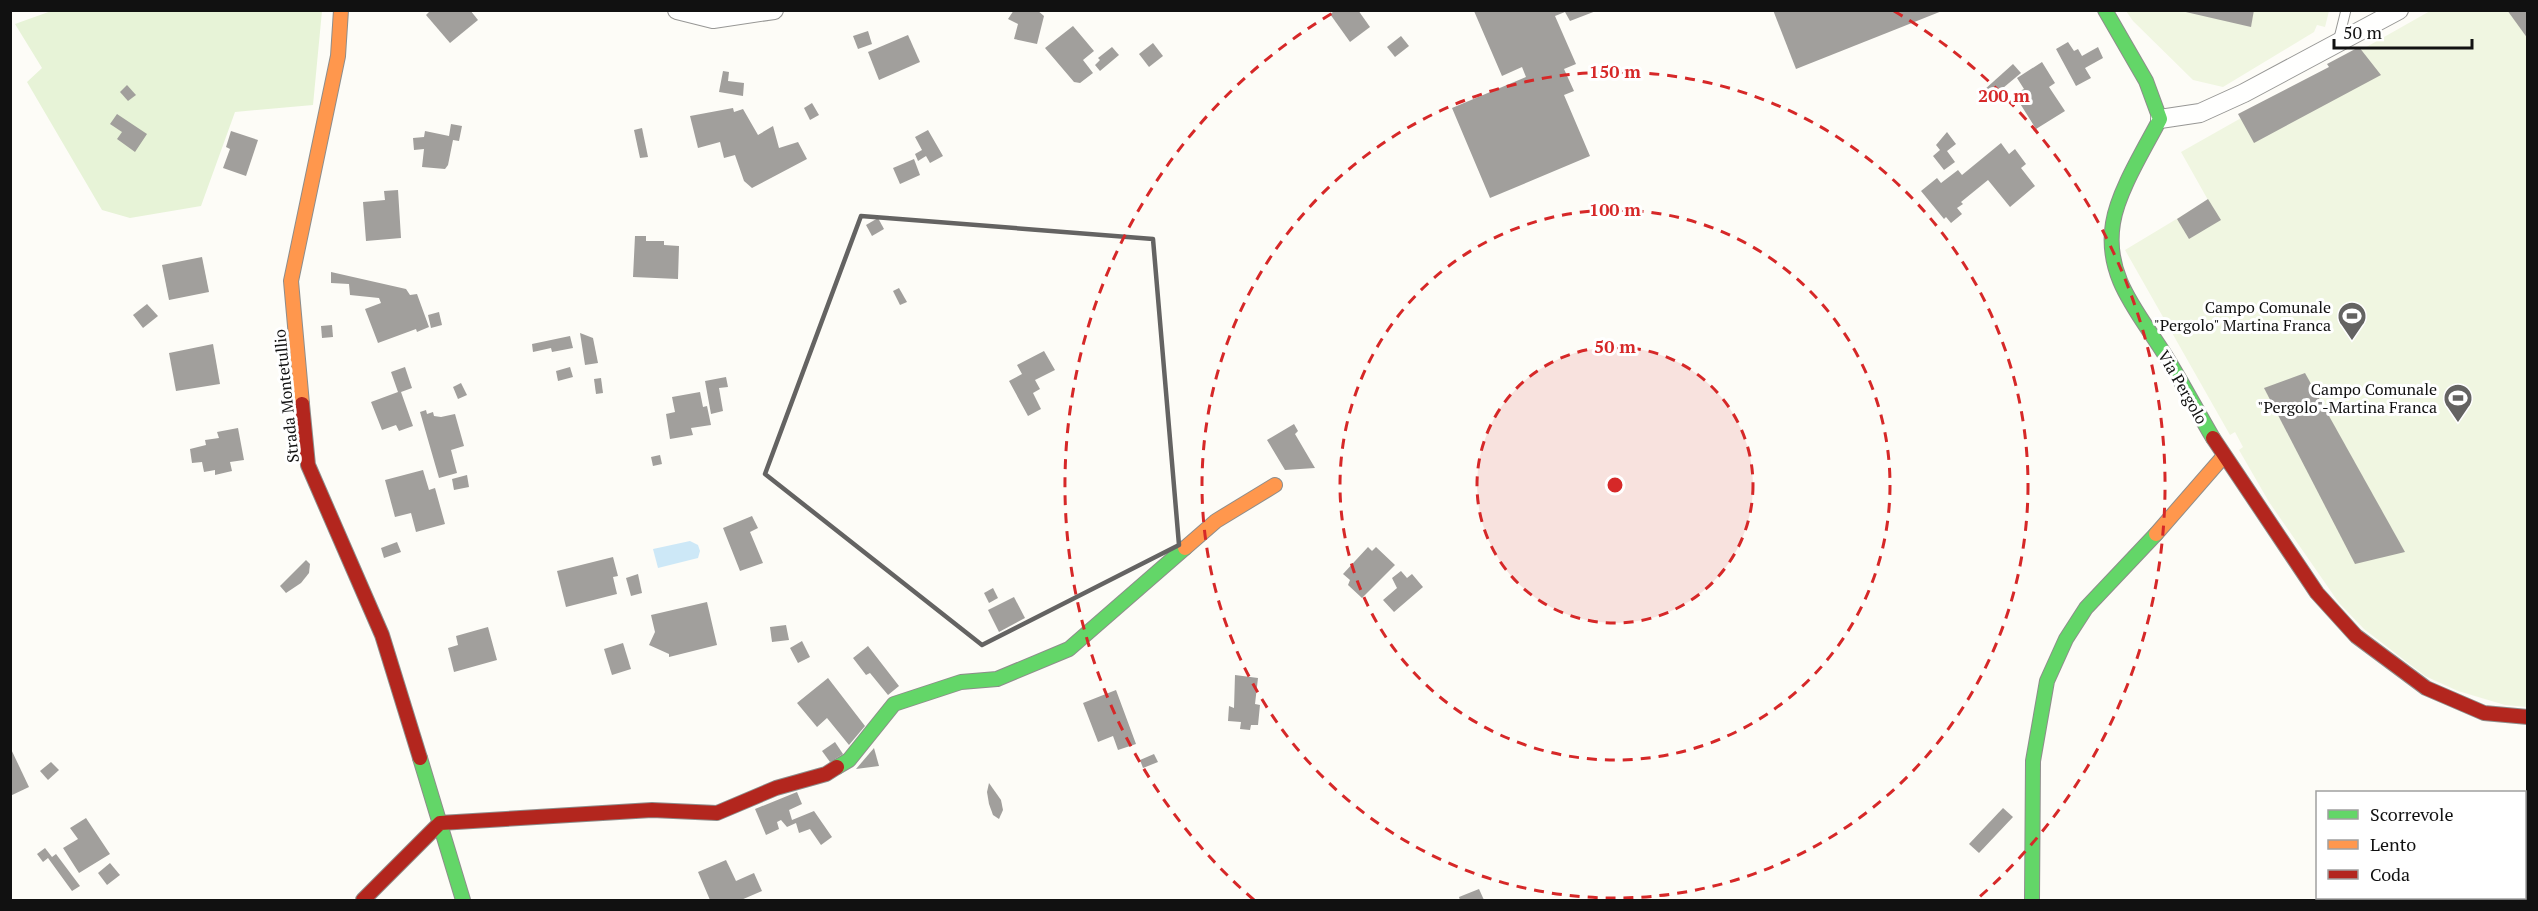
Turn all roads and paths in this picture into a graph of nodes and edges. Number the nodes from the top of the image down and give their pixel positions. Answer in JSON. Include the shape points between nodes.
{"nodes":[{"id":1,"x":340,"y":10,"type":"edge"},
{"id":2,"x":677,"y":10,"type":"edge"},
{"id":3,"x":774,"y":10,"type":"edge"},
{"id":4,"x":2105,"y":10,"type":"edge"},
{"id":5,"x":2346,"y":10,"type":"edge"},
{"id":6,"x":2399,"y":10,"type":"edge"},
{"id":7,"x":2338,"y":42,"type":"junction"},
{"id":8,"x":2160,"y":119,"type":"junction"},
{"id":9,"x":2223,"y":457,"type":"junction"},
{"id":10,"x":1275,"y":484,"type":"dead end"},
{"id":11,"x":2528,"y":717,"type":"edge"},
{"id":12,"x":440,"y":823,"type":"junction"},
{"id":13,"x":363,"y":900,"type":"edge"},
{"id":14,"x":463,"y":900,"type":"edge"},
{"id":15,"x":2032,"y":900,"type":"edge"}],
"edges":[{"from":1,"to":12,"type":"street","name":"Strada Montetullio","via":[[335,67],[291,281],[308,465],[382,635]]},
{"from":2,"to":3,"type":"street","via":[[713,19]]},
{"from":4,"to":8,"type":"street","via":[[2146,81]]},
{"from":5,"to":7,"type":"lane"},
{"from":6,"to":7,"type":"street"},
{"from":7,"to":8,"type":"street","via":[[2200,113]]},
{"from":8,"to":9,"type":"street","name":"Via Pergolo","via":[[2134,168],[2113,222],[2112,252],[2122,291],[2166,356]]},
{"from":9,"to":11,"type":"street","name":"Via Pergolo","via":[[2317,593],[2356,636],[2426,688],[2484,713]]},
{"from":9,"to":15,"type":"street","via":[[2086,608],[2066,639],[2047,681],[2032,761]]},
{"from":10,"to":12,"type":"street","via":[[1216,521],[1070,649],[997,679],[961,682],[894,704],[849,760],[826,774],[776,788],[717,813],[652,810]]},
{"from":12,"to":13,"type":"street"},
{"from":12,"to":14,"type":"street","name":"Strada Montetullio"}]}
